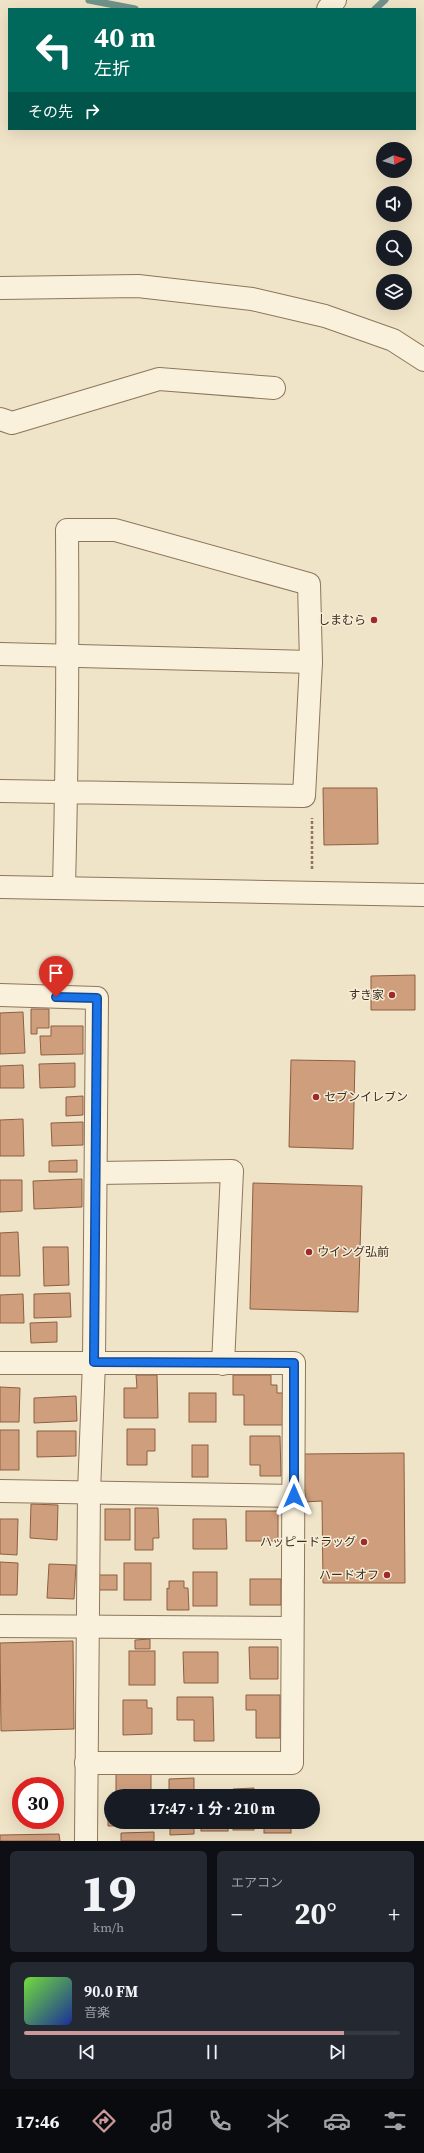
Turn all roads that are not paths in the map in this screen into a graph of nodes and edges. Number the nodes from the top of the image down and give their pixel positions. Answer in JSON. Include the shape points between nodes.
{"nodes":[{"id":1,"x":0,"y":288,"type":"edge"},
{"id":2,"x":424,"y":360,"type":"edge"},
{"id":3,"x":274,"y":388,"type":"dead end"},
{"id":4,"x":0,"y":419,"type":"edge"},
{"id":5,"x":0,"y":654,"type":"edge"},
{"id":6,"x":68,"y":655,"type":"junction"},
{"id":7,"x":311,"y":662,"type":"junction"},
{"id":8,"x":0,"y":791,"type":"edge"},
{"id":9,"x":66,"y":792,"type":"junction"},
{"id":10,"x":0,"y":887,"type":"edge"},
{"id":11,"x":64,"y":888,"type":"junction"},
{"id":12,"x":424,"y":895,"type":"edge"},
{"id":13,"x":0,"y":996,"type":"edge"},
{"id":14,"x":97,"y":1173,"type":"junction"},
{"id":15,"x":94,"y":1362,"type":"junction"},
{"id":16,"x":0,"y":1363,"type":"edge"},
{"id":17,"x":223,"y":1364,"type":"junction"},
{"id":18,"x":0,"y":1491,"type":"edge"},
{"id":19,"x":89,"y":1492,"type":"junction"},
{"id":20,"x":294,"y":1496,"type":"junction"},
{"id":21,"x":0,"y":1626,"type":"edge"},
{"id":22,"x":90,"y":1628,"type":"junction"},
{"id":23,"x":292,"y":1628,"type":"junction"},
{"id":24,"x":86,"y":1762,"type":"junction"},
{"id":25,"x":86,"y":1841,"type":"edge"}],
"edges":[{"from":1,"to":2,"type":"street","via":[[138,286],[252,299],[325,316],[393,340]]},
{"from":3,"to":4,"type":"street","via":[[160,379],[12,423]]},
{"from":5,"to":6,"type":"street"},
{"from":6,"to":7,"type":"street"},
{"from":6,"to":7,"type":"street","via":[[67,530],[115,530],[309,584]]},
{"from":6,"to":9,"type":"street"},
{"from":7,"to":9,"type":"street","via":[[304,796]]},
{"from":8,"to":9,"type":"street"},
{"from":9,"to":11,"type":"street"},
{"from":10,"to":11,"type":"street"},
{"from":11,"to":12,"type":"street"},
{"from":13,"to":14,"type":"street","via":[[97,998]]},
{"from":14,"to":15,"type":"street"},
{"from":14,"to":17,"type":"street","via":[[232,1171]]},
{"from":15,"to":16,"type":"street"},
{"from":15,"to":17,"type":"street"},
{"from":15,"to":19,"type":"street"},
{"from":17,"to":20,"type":"street","via":[[294,1363]]},
{"from":18,"to":19,"type":"street"},
{"from":19,"to":20,"type":"street"},
{"from":19,"to":22,"type":"street"},
{"from":20,"to":23,"type":"street"},
{"from":21,"to":22,"type":"street"},
{"from":22,"to":23,"type":"street"},
{"from":22,"to":24,"type":"street"},
{"from":23,"to":24,"type":"street","via":[[292,1763]]},
{"from":24,"to":25,"type":"street"}]}
